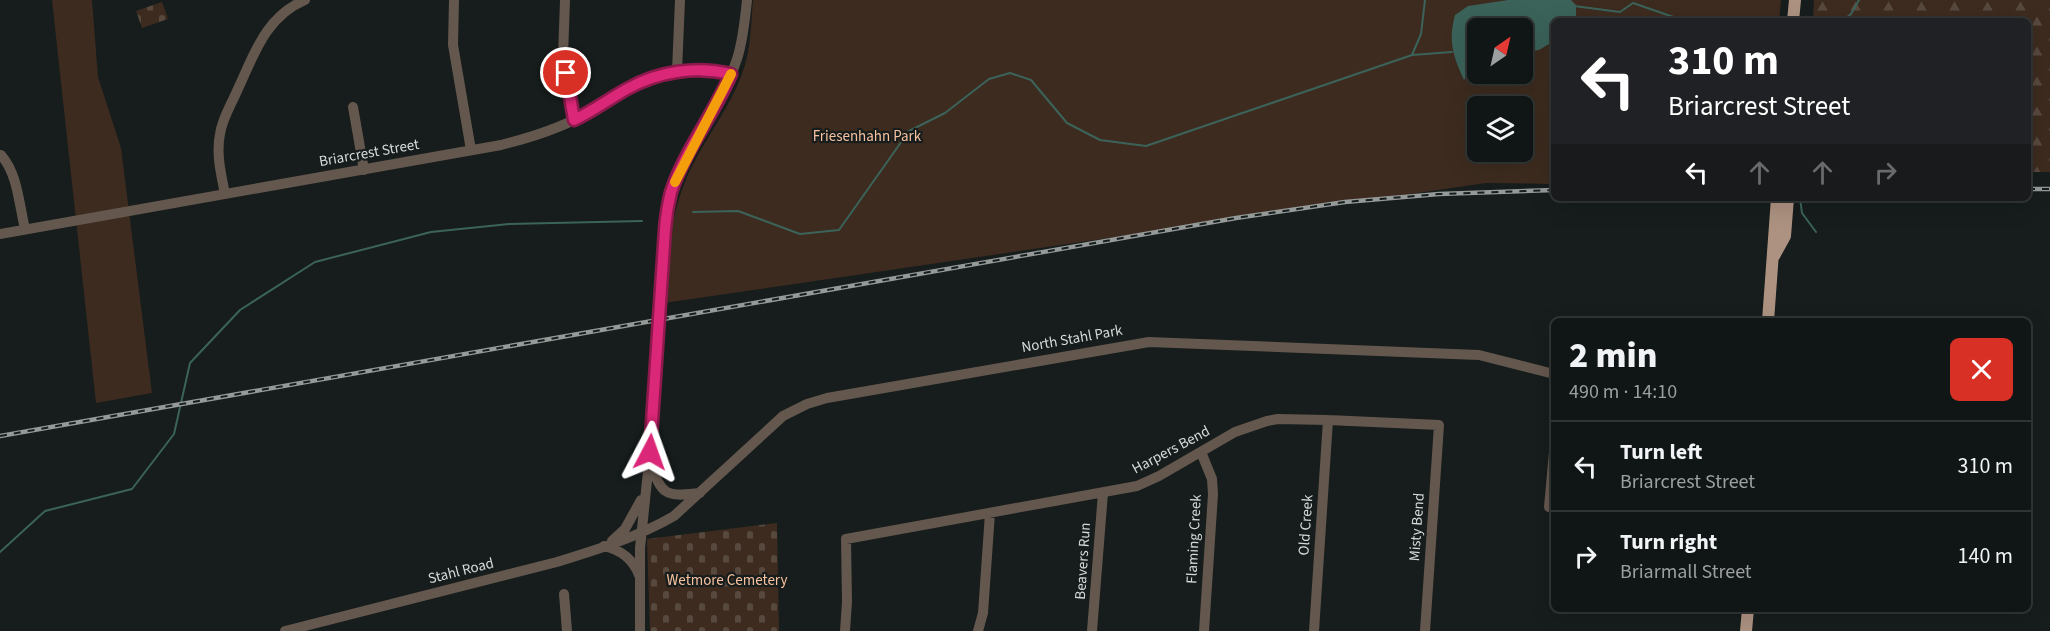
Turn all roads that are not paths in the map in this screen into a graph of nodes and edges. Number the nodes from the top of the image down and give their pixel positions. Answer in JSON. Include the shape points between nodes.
{"nodes":[{"id":1,"x":305,"y":0,"type":"edge"},
{"id":2,"x":454,"y":0,"type":"edge"},
{"id":3,"x":565,"y":0,"type":"edge"},
{"id":4,"x":680,"y":0,"type":"edge"},
{"id":5,"x":747,"y":0,"type":"edge"},
{"id":6,"x":1795,"y":0,"type":"edge"},
{"id":7,"x":1793,"y":18,"type":"edge"},
{"id":8,"x":677,"y":71,"type":"junction"},
{"id":9,"x":731,"y":74,"type":"junction"},
{"id":10,"x":353,"y":107,"type":"dead end"},
{"id":11,"x":574,"y":120,"type":"junction"},
{"id":12,"x":471,"y":150,"type":"junction"},
{"id":13,"x":1,"y":155,"type":"edge"},
{"id":14,"x":364,"y":170,"type":"junction"},
{"id":15,"x":225,"y":194,"type":"junction"},
{"id":16,"x":1777,"y":201,"type":"edge"},
{"id":17,"x":1787,"y":201,"type":"edge"},
{"id":18,"x":1781,"y":227,"type":"junction"},
{"id":19,"x":25,"y":230,"type":"junction"},
{"id":20,"x":0,"y":234,"type":"edge"},
{"id":21,"x":1768,"y":318,"type":"edge"},
{"id":22,"x":1551,"y":373,"type":"edge"},
{"id":23,"x":1328,"y":420,"type":"junction"},
{"id":24,"x":1438,"y":425,"type":"joint"},
{"id":25,"x":1201,"y":452,"type":"junction"},
{"id":26,"x":649,"y":459,"type":"junction"},
{"id":27,"x":1551,"y":485,"type":"edge"},
{"id":28,"x":645,"y":491,"type":"junction"},
{"id":29,"x":700,"y":493,"type":"junction"},
{"id":30,"x":1103,"y":493,"type":"junction"},
{"id":31,"x":1551,"y":507,"type":"edge"},
{"id":32,"x":990,"y":513,"type":"junction"},
{"id":33,"x":642,"y":532,"type":"junction"},
{"id":34,"x":606,"y":546,"type":"junction"},
{"id":35,"x":639,"y":577,"type":"junction"},
{"id":36,"x":564,"y":594,"type":"dead end"},
{"id":37,"x":1748,"y":612,"type":"edge"},
{"id":38,"x":285,"y":631,"type":"edge"},
{"id":39,"x":567,"y":631,"type":"edge"},
{"id":40,"x":640,"y":631,"type":"edge"},
{"id":41,"x":845,"y":631,"type":"edge"},
{"id":42,"x":978,"y":631,"type":"edge"},
{"id":43,"x":1092,"y":631,"type":"edge"},
{"id":44,"x":1204,"y":631,"type":"edge"},
{"id":45,"x":1314,"y":631,"type":"edge"},
{"id":46,"x":1425,"y":631,"type":"edge"},
{"id":47,"x":1746,"y":631,"type":"edge"}],
"edges":[{"from":1,"to":15,"type":"street","via":[[286,10],[267,29],[222,125],[218,148]]},
{"from":2,"to":12,"type":"street","via":[[453,45]]},
{"from":3,"to":11,"type":"street","via":[[563,56]]},
{"from":4,"to":8,"type":"street"},
{"from":5,"to":9,"type":"street"},
{"from":6,"to":7,"type":"main road"},
{"from":8,"to":9,"type":"street","name":"Briarcrest Street","via":[[713,69]]},
{"from":8,"to":11,"type":"street","name":"Briarcrest Street","via":[[628,88]]},
{"from":9,"to":26,"type":"street","via":[[669,201]]},
{"from":10,"to":14,"type":"street"},
{"from":11,"to":12,"type":"street","name":"Briarcrest Street","via":[[529,139]]},
{"from":12,"to":14,"type":"street","name":"Briarcrest Street"},
{"from":13,"to":19,"type":"street","via":[[12,173]]},
{"from":14,"to":15,"type":"street","name":"Briarcrest Street"},
{"from":15,"to":19,"type":"street","name":"Briarcrest Street"},
{"from":16,"to":18,"type":"main road"},
{"from":17,"to":18,"type":"main road"},
{"from":18,"to":21,"type":"main road","via":[[1773,257]]},
{"from":19,"to":20,"type":"street","name":"Briarcrest Street"},
{"from":22,"to":29,"type":"street","name":"North Stahl Park","via":[[1479,355],[1149,342],[807,404],[768,428]]},
{"from":23,"to":24,"type":"street","name":"Harpers Bend"},
{"from":23,"to":25,"type":"street","name":"Harpers Bend","via":[[1278,419],[1255,424]]},
{"from":23,"to":45,"type":"street","name":"Old Creek"},
{"from":24,"to":46,"type":"street","name":"Misty Bend"},
{"from":25,"to":30,"type":"street","name":"Harpers Bend","via":[[1148,481]]},
{"from":25,"to":44,"type":"street","name":"Flaming Creek","via":[[1213,494]]},
{"from":26,"to":28,"type":"street"},
{"from":26,"to":29,"type":"street","via":[[660,487],[668,493]]},
{"from":27,"to":31,"type":"street"},
{"from":28,"to":33,"type":"street"},
{"from":28,"to":34,"type":"street","via":[[628,523]]},
{"from":29,"to":33,"type":"street","name":"North Stahl Park","via":[[674,516]]},
{"from":30,"to":32,"type":"street","name":"Harpers Bend"},
{"from":30,"to":43,"type":"street","name":"Beavers Run"},
{"from":32,"to":41,"type":"street","name":"Harpers Bend","via":[[846,539]]},
{"from":32,"to":42,"type":"street","via":[[983,613]]},
{"from":33,"to":34,"type":"street","name":"Stahl Road"},
{"from":33,"to":35,"type":"street"},
{"from":34,"to":35,"type":"street","via":[[625,555]]},
{"from":34,"to":38,"type":"street","name":"Stahl Road"},
{"from":35,"to":40,"type":"street"},
{"from":36,"to":39,"type":"street"},
{"from":37,"to":47,"type":"main road"}]}
